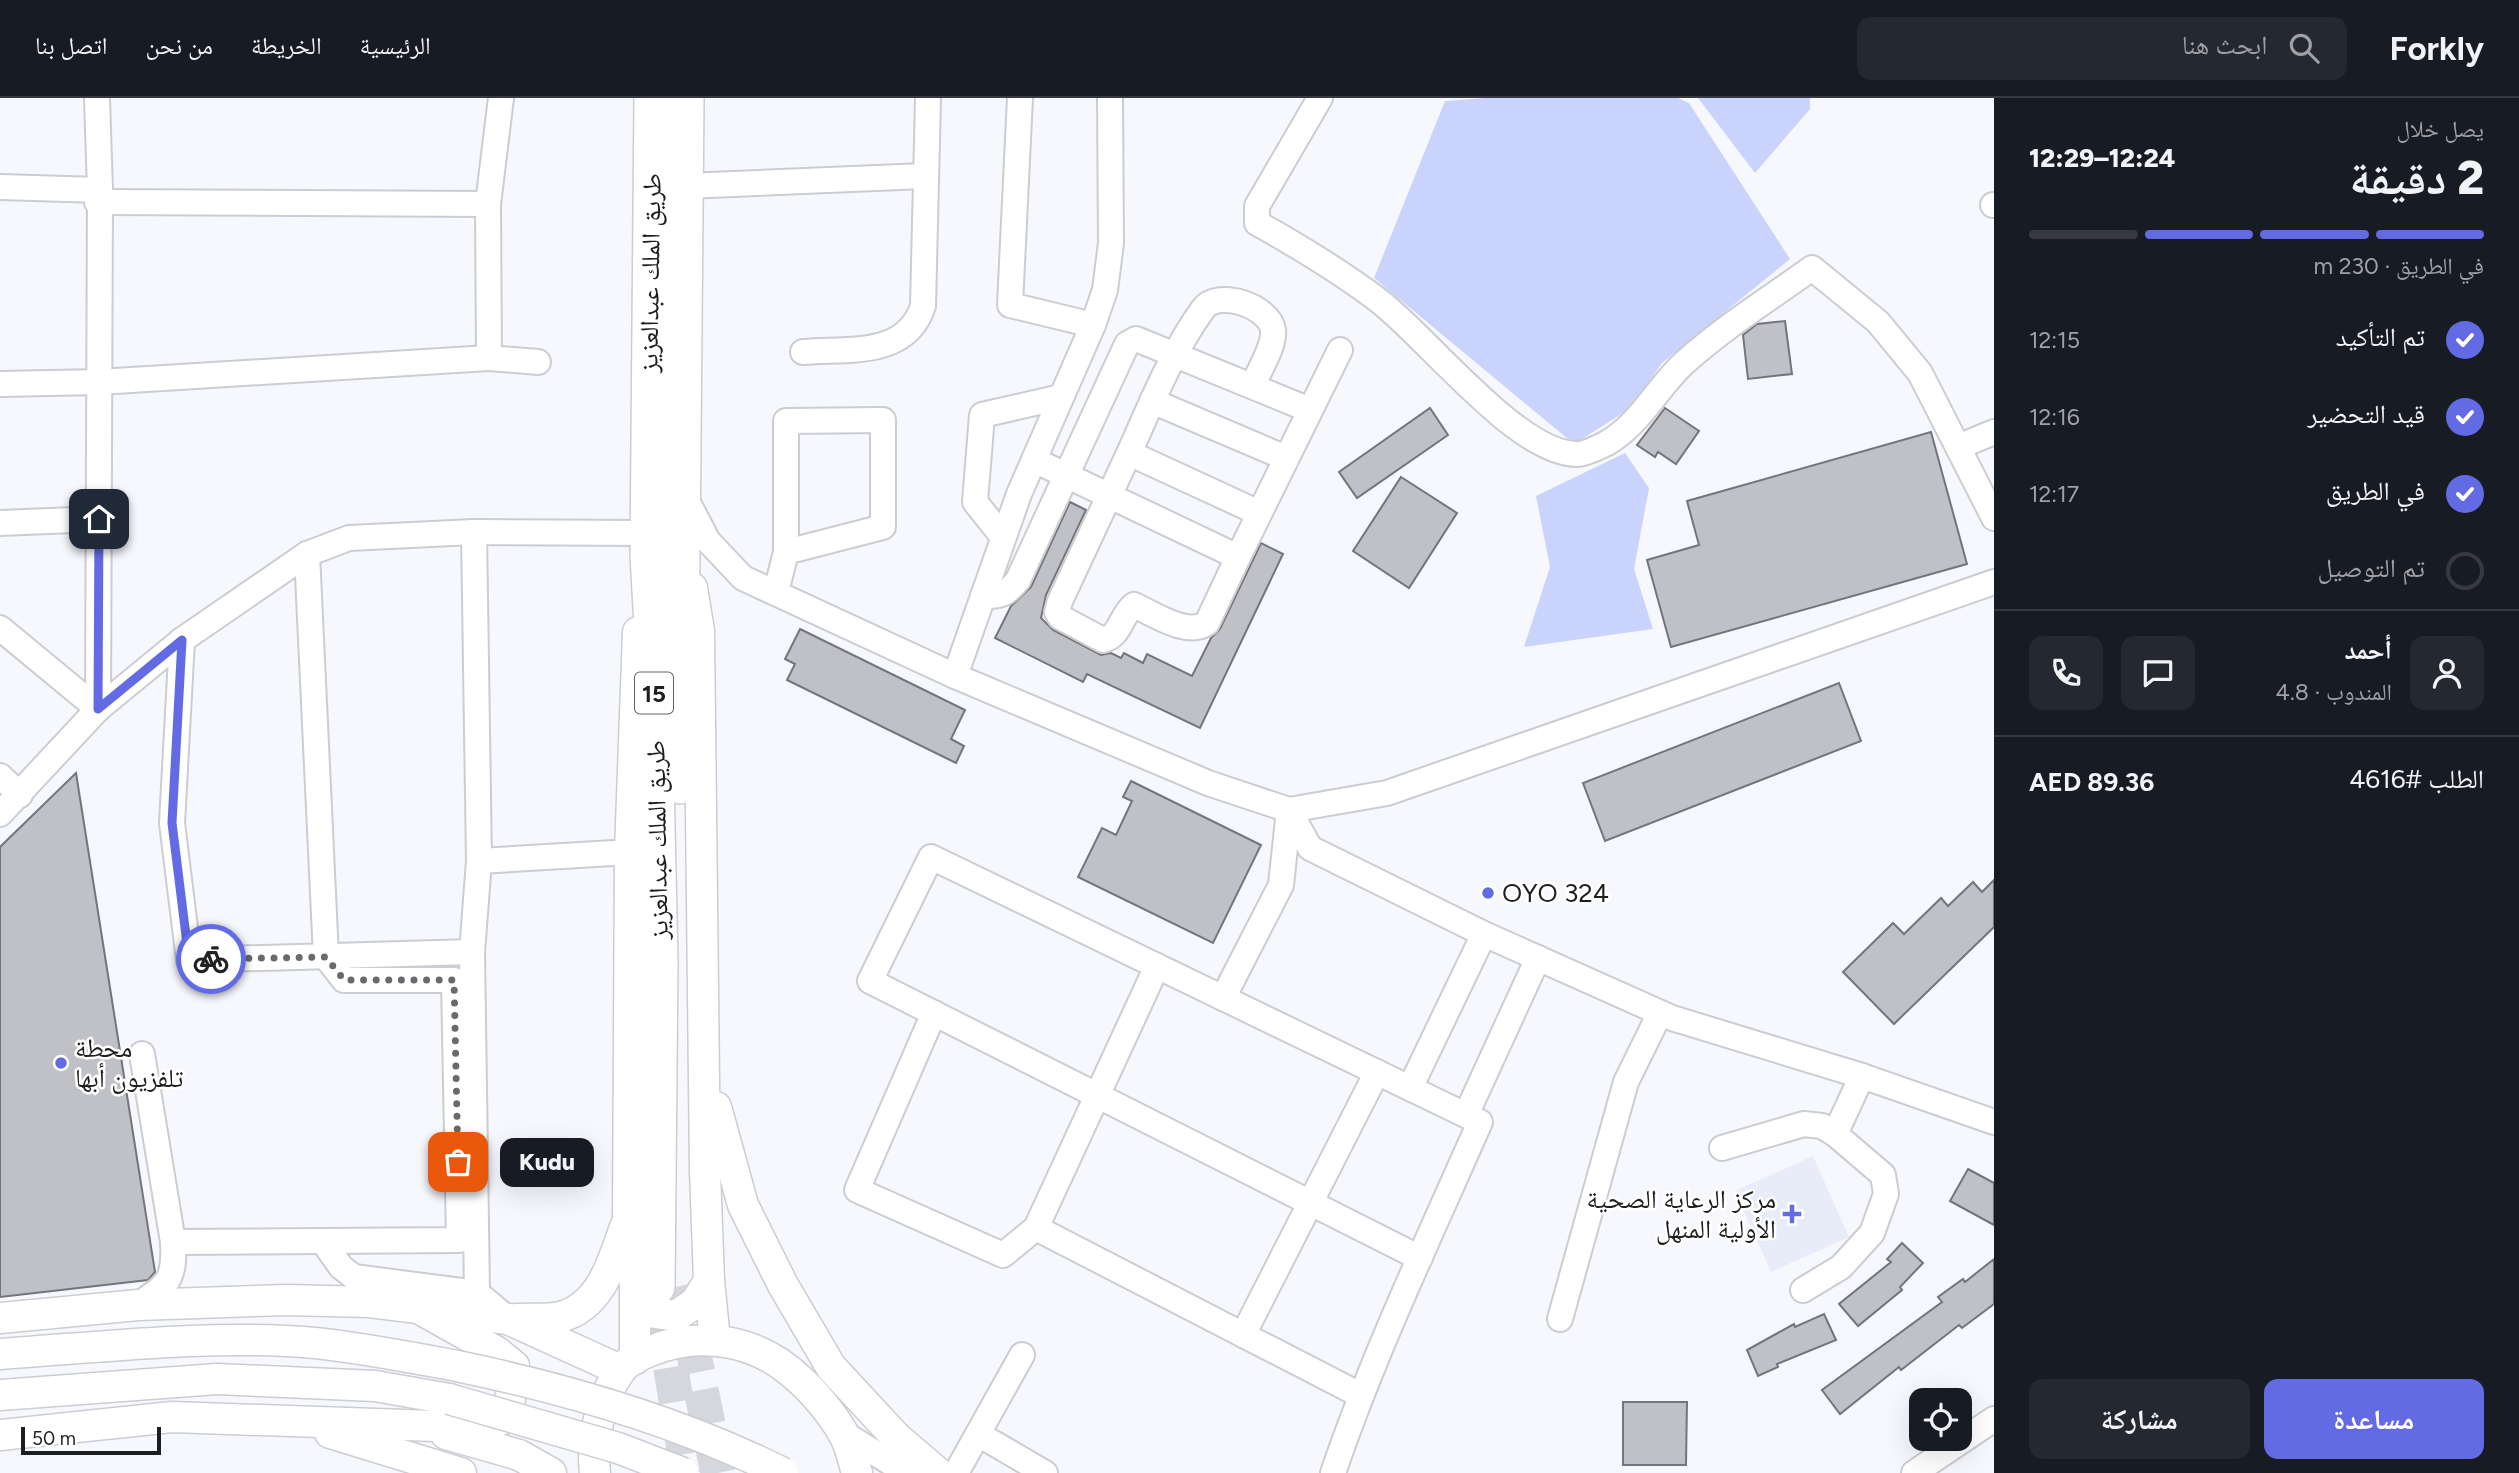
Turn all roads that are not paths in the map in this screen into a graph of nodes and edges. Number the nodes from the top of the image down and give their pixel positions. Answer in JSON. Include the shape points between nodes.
{"nodes":[{"id":1,"x":97,"y":98,"type":"edge"},
{"id":2,"x":501,"y":98,"type":"edge"},
{"id":3,"x":652,"y":98,"type":"edge"},
{"id":4,"x":686,"y":98,"type":"edge"},
{"id":5,"x":928,"y":98,"type":"edge"},
{"id":6,"x":1020,"y":98,"type":"edge"},
{"id":7,"x":1110,"y":98,"type":"edge"},
{"id":8,"x":1320,"y":98,"type":"edge"},
{"id":9,"x":925,"y":176,"type":"junction"},
{"id":10,"x":686,"y":186,"type":"junction"},
{"id":11,"x":0,"y":187,"type":"edge"},
{"id":12,"x":99,"y":196,"type":"junction"},
{"id":13,"x":488,"y":204,"type":"junction"},
{"id":14,"x":1093,"y":325,"type":"junction"},
{"id":15,"x":1340,"y":350,"type":"dead end"},
{"id":16,"x":803,"y":352,"type":"dead end"},
{"id":17,"x":1174,"y":354,"type":"junction"},
{"id":18,"x":489,"y":358,"type":"junction"},
{"id":19,"x":538,"y":362,"type":"dead end"},
{"id":20,"x":99,"y":382,"type":"junction"},
{"id":21,"x":0,"y":384,"type":"edge"},
{"id":22,"x":1253,"y":385,"type":"junction"},
{"id":23,"x":1062,"y":397,"type":"junction"},
{"id":24,"x":1152,"y":401,"type":"junction"},
{"id":25,"x":1310,"y":410,"type":"junction"},
{"id":26,"x":1994,"y":432,"type":"edge"},
{"id":27,"x":1958,"y":447,"type":"junction"},
{"id":28,"x":1129,"y":453,"type":"junction"},
{"id":29,"x":1286,"y":458,"type":"junction"},
{"id":30,"x":1034,"y":460,"type":"junction"},
{"id":31,"x":1066,"y":476,"type":"junction"},
{"id":32,"x":683,"y":493,"type":"junction"},
{"id":33,"x":1109,"y":498,"type":"junction"},
{"id":34,"x":1259,"y":513,"type":"junction"},
{"id":35,"x":1994,"y":518,"type":"edge"},
{"id":36,"x":99,"y":519,"type":"junction"},
{"id":37,"x":0,"y":523,"type":"edge"},
{"id":38,"x":474,"y":531,"type":"junction"},
{"id":39,"x":683,"y":535,"type":"junction"},
{"id":40,"x":1003,"y":537,"type":"junction"},
{"id":41,"x":648,"y":544,"type":"junction"},
{"id":42,"x":786,"y":552,"type":"junction"},
{"id":43,"x":307,"y":554,"type":"junction"},
{"id":44,"x":1238,"y":557,"type":"junction"},
{"id":45,"x":1994,"y":582,"type":"edge"},
{"id":46,"x":776,"y":593,"type":"junction"},
{"id":47,"x":983,"y":595,"type":"junction"},
{"id":48,"x":0,"y":628,"type":"edge"},
{"id":49,"x":182,"y":640,"type":"junction"},
{"id":50,"x":955,"y":676,"type":"junction"},
{"id":51,"x":98,"y":709,"type":"junction"},
{"id":52,"x":0,"y":776,"type":"edge"},
{"id":53,"x":20,"y":795,"type":"junction"},
{"id":54,"x":1289,"y":810,"type":"junction"},
{"id":55,"x":0,"y":814,"type":"edge"},
{"id":56,"x":630,"y":852,"type":"junction"},
{"id":57,"x":480,"y":861,"type":"junction"},
{"id":58,"x":1485,"y":934,"type":"junction"},
{"id":59,"x":472,"y":952,"type":"junction"},
{"id":60,"x":326,"y":957,"type":"junction"},
{"id":61,"x":1538,"y":958,"type":"junction"},
{"id":62,"x":1157,"y":966,"type":"junction"},
{"id":63,"x":1223,"y":998,"type":"junction"},
{"id":64,"x":934,"y":1013,"type":"junction"},
{"id":65,"x":1660,"y":1013,"type":"junction"},
{"id":66,"x":704,"y":1050,"type":"junction"},
{"id":67,"x":142,"y":1054,"type":"dead end"},
{"id":68,"x":1377,"y":1072,"type":"junction"},
{"id":69,"x":1862,"y":1076,"type":"junction"},
{"id":70,"x":1410,"y":1088,"type":"junction"},
{"id":71,"x":1097,"y":1095,"type":"junction"},
{"id":72,"x":1466,"y":1115,"type":"junction"},
{"id":73,"x":1994,"y":1122,"type":"edge"},
{"id":74,"x":1835,"y":1134,"type":"junction"},
{"id":75,"x":1722,"y":1148,"type":"dead end"},
{"id":76,"x":1311,"y":1203,"type":"junction"},
{"id":77,"x":628,"y":1220,"type":"junction"},
{"id":78,"x":1036,"y":1228,"type":"junction"},
{"id":79,"x":173,"y":1242,"type":"junction"},
{"id":80,"x":324,"y":1243,"type":"junction"},
{"id":81,"x":1420,"y":1258,"type":"junction"},
{"id":82,"x":670,"y":1285,"type":"junction"},
{"id":83,"x":1803,"y":1290,"type":"dead end"},
{"id":84,"x":477,"y":1293,"type":"junction"},
{"id":85,"x":138,"y":1305,"type":"junction"},
{"id":86,"x":420,"y":1309,"type":"junction"},
{"id":87,"x":0,"y":1318,"type":"edge"},
{"id":88,"x":508,"y":1319,"type":"junction"},
{"id":89,"x":1560,"y":1319,"type":"dead end"},
{"id":90,"x":1243,"y":1335,"type":"junction"},
{"id":91,"x":715,"y":1340,"type":"junction"},
{"id":92,"x":0,"y":1354,"type":"edge"},
{"id":93,"x":1022,"y":1355,"type":"dead end"},
{"id":94,"x":628,"y":1364,"type":"junction"},
{"id":95,"x":0,"y":1395,"type":"edge"},
{"id":96,"x":1360,"y":1395,"type":"junction"},
{"id":97,"x":1994,"y":1419,"type":"edge"},
{"id":98,"x":283,"y":1420,"type":"junction"},
{"id":99,"x":387,"y":1423,"type":"junction"},
{"id":100,"x":2,"y":1433,"type":"edge"},
{"id":101,"x":843,"y":1433,"type":"junction"},
{"id":102,"x":978,"y":1434,"type":"junction"},
{"id":103,"x":461,"y":1473,"type":"edge"},
{"id":104,"x":551,"y":1473,"type":"edge"},
{"id":105,"x":595,"y":1473,"type":"edge"},
{"id":106,"x":683,"y":1473,"type":"edge"},
{"id":107,"x":783,"y":1473,"type":"edge"},
{"id":108,"x":857,"y":1473,"type":"edge"},
{"id":109,"x":907,"y":1473,"type":"edge"},
{"id":110,"x":938,"y":1473,"type":"edge"},
{"id":111,"x":957,"y":1473,"type":"edge"},
{"id":112,"x":1045,"y":1473,"type":"edge"},
{"id":113,"x":1333,"y":1473,"type":"edge"},
{"id":114,"x":1914,"y":1473,"type":"edge"}],
"edges":[{"from":1,"to":12,"type":"street"},
{"from":2,"to":13,"type":"street"},
{"from":3,"to":41,"type":"highway","name":"طريق الملك عبدالعزيز","number":"15"},
{"from":4,"to":10,"type":"highway","name":"طريق الملك عبدالعزيز","number":"15"},
{"from":5,"to":9,"type":"street"},
{"from":6,"to":14,"type":"street","via":[[1010,305]]},
{"from":7,"to":14,"type":"street","via":[[1111,243],[1105,290]]},
{"from":8,"to":27,"type":"street","via":[[1257,206],[1257,223],[1379,301],[1534,441],[1560,452],[1580,454],[1626,430],[1682,365],[1812,268],[1878,322],[1920,373]]},
{"from":9,"to":10,"type":"street"},
{"from":9,"to":16,"type":"street","via":[[923,306],[917,323],[892,344]]},
{"from":10,"to":32,"type":"highway","name":"طريق الملك عبدالعزيز","number":"15"},
{"from":11,"to":12,"type":"street"},
{"from":12,"to":13,"type":"street"},
{"from":12,"to":20,"type":"street"},
{"from":13,"to":18,"type":"street"},
{"from":14,"to":23,"type":"street"},
{"from":15,"to":25,"type":"street"},
{"from":17,"to":22,"type":"street"},
{"from":17,"to":22,"type":"street","via":[[1206,305],[1234,301],[1260,311],[1271,321],[1274,334]]},
{"from":17,"to":24,"type":"street"},
{"from":17,"to":31,"type":"street","via":[[1136,339],[1127,344]]},
{"from":18,"to":19,"type":"street"},
{"from":18,"to":20,"type":"street"},
{"from":20,"to":21,"type":"street"},
{"from":20,"to":36,"type":"street"},
{"from":22,"to":25,"type":"street"},
{"from":23,"to":30,"type":"street"},
{"from":23,"to":40,"type":"street","via":[[982,415],[975,502]]},
{"from":24,"to":28,"type":"street"},
{"from":24,"to":29,"type":"street"},
{"from":25,"to":29,"type":"street"},
{"from":26,"to":27,"type":"street"},
{"from":27,"to":35,"type":"street"},
{"from":28,"to":33,"type":"street"},
{"from":28,"to":34,"type":"street"},
{"from":29,"to":34,"type":"street"},
{"from":30,"to":31,"type":"street"},
{"from":30,"to":40,"type":"street"},
{"from":31,"to":33,"type":"street"},
{"from":31,"to":47,"type":"street","via":[[1018,580],[1006,594]]},
{"from":32,"to":39,"type":"highway","name":"طريق الملك عبدالعزيز","number":"15"},
{"from":32,"to":46,"type":"street","via":[[708,541],[743,578]]},
{"from":33,"to":44,"type":"street"},
{"from":33,"to":44,"type":"street","via":[[1057,612],[1103,640],[1116,633],[1134,605],[1190,629],[1200,628],[1207,623]]},
{"from":34,"to":44,"type":"street"},
{"from":36,"to":37,"type":"street"},
{"from":36,"to":51,"type":"street"},
{"from":38,"to":41,"type":"street"},
{"from":38,"to":43,"type":"street","via":[[349,538]]},
{"from":38,"to":57,"type":"street"},
{"from":39,"to":66,"type":"main road","via":[[699,631]]},
{"from":39,"to":82,"type":"highway","name":"طريق الملك عبدالعزيز","number":"15"},
{"from":40,"to":47,"type":"street"},
{"from":41,"to":56,"type":"main road","via":[[638,627]]},
{"from":41,"to":82,"type":"highway","name":"طريق الملك عبدالعزيز","number":"15"},
{"from":42,"to":42,"type":"street","via":[[883,527],[883,420],[786,421]]},
{"from":42,"to":46,"type":"street"},
{"from":43,"to":49,"type":"street"},
{"from":43,"to":60,"type":"street"},
{"from":45,"to":54,"type":"street","via":[[1387,793]]},
{"from":46,"to":50,"type":"street"},
{"from":47,"to":50,"type":"street"},
{"from":48,"to":51,"type":"street"},
{"from":49,"to":51,"type":"street"},
{"from":49,"to":60,"type":"street","via":[[172,823],[189,960]]},
{"from":50,"to":54,"type":"street","via":[[1208,783]]},
{"from":51,"to":53,"type":"street"},
{"from":52,"to":53,"type":"street"},
{"from":53,"to":55,"type":"street"},
{"from":54,"to":58,"type":"street","via":[[1310,848]]},
{"from":54,"to":63,"type":"street","via":[[1281,885]]},
{"from":56,"to":57,"type":"street"},
{"from":56,"to":77,"type":"main road"},
{"from":57,"to":59,"type":"street"},
{"from":58,"to":61,"type":"street"},
{"from":58,"to":70,"type":"street"},
{"from":59,"to":60,"type":"street"},
{"from":59,"to":84,"type":"street"},
{"from":60,"to":80,"type":"street","via":[[344,980],[454,980],[459,1240]]},
{"from":61,"to":65,"type":"street"},
{"from":61,"to":72,"type":"street"},
{"from":62,"to":63,"type":"street"},
{"from":62,"to":64,"type":"street","via":[[931,857],[870,981]]},
{"from":62,"to":71,"type":"street"},
{"from":63,"to":68,"type":"street"},
{"from":64,"to":71,"type":"street"},
{"from":64,"to":78,"type":"street","via":[[857,1190],[1003,1255]]},
{"from":65,"to":69,"type":"street"},
{"from":65,"to":89,"type":"street","via":[[1626,1082]]},
{"from":66,"to":82,"type":"main road"},
{"from":66,"to":110,"type":"main road","via":[[743,1205],[783,1285],[831,1367],[896,1437]]},
{"from":67,"to":79,"type":"street"},
{"from":68,"to":70,"type":"street"},
{"from":68,"to":76,"type":"street"},
{"from":69,"to":73,"type":"street"},
{"from":69,"to":74,"type":"street"},
{"from":70,"to":72,"type":"street"},
{"from":71,"to":76,"type":"street"},
{"from":71,"to":78,"type":"street"},
{"from":72,"to":81,"type":"street","via":[[1480,1122]]},
{"from":74,"to":75,"type":"street","via":[[1822,1126],[1804,1124]]},
{"from":74,"to":83,"type":"street","via":[[1883,1175],[1886,1194],[1872,1233],[1841,1267]]},
{"from":76,"to":81,"type":"street"},
{"from":76,"to":90,"type":"street"},
{"from":77,"to":82,"type":"main road"},
{"from":77,"to":88,"type":"main road","via":[[610,1269],[594,1296],[561,1317]]},
{"from":78,"to":90,"type":"street"},
{"from":79,"to":80,"type":"street"},
{"from":79,"to":85,"type":"street","via":[[175,1268],[168,1284]]},
{"from":80,"to":84,"type":"street","via":[[341,1267],[354,1276]]},
{"from":81,"to":96,"type":"street"},
{"from":82,"to":91,"type":"main road"},
{"from":82,"to":94,"type":"main road"},
{"from":84,"to":88,"type":"street"},
{"from":85,"to":86,"type":"main road","via":[[286,1300],[369,1302]]},
{"from":85,"to":87,"type":"main road"},
{"from":86,"to":88,"type":"main road"},
{"from":86,"to":99,"type":"main road","via":[[514,1366],[510,1401],[501,1420],[463,1427]]},
{"from":88,"to":94,"type":"main road"},
{"from":90,"to":96,"type":"street"},
{"from":91,"to":94,"type":"main road","via":[[677,1340]]},
{"from":91,"to":101,"type":"main road","via":[[768,1357],[799,1378]]},
{"from":92,"to":107,"type":"main road","bridge":true,"via":[[193,1341],[311,1343],[376,1350],[527,1381],[634,1413]]},
{"from":93,"to":102,"type":"street"},
{"from":94,"to":105,"type":"main road","via":[[607,1397],[592,1451]]},
{"from":95,"to":106,"type":"main road","bridge":true,"via":[[217,1379],[375,1386],[449,1399],[618,1448]]},
{"from":96,"to":113,"type":"street"},
{"from":97,"to":114,"type":"street"},
{"from":98,"to":99,"type":"main road"},
{"from":98,"to":100,"type":"main road","via":[[172,1418]]},
{"from":98,"to":103,"type":"main road"},
{"from":99,"to":104,"type":"main road","via":[[466,1438],[519,1455]]},
{"from":101,"to":108,"type":"main road"},
{"from":101,"to":109,"type":"street"},
{"from":102,"to":111,"type":"street"},
{"from":102,"to":112,"type":"street"}]}
